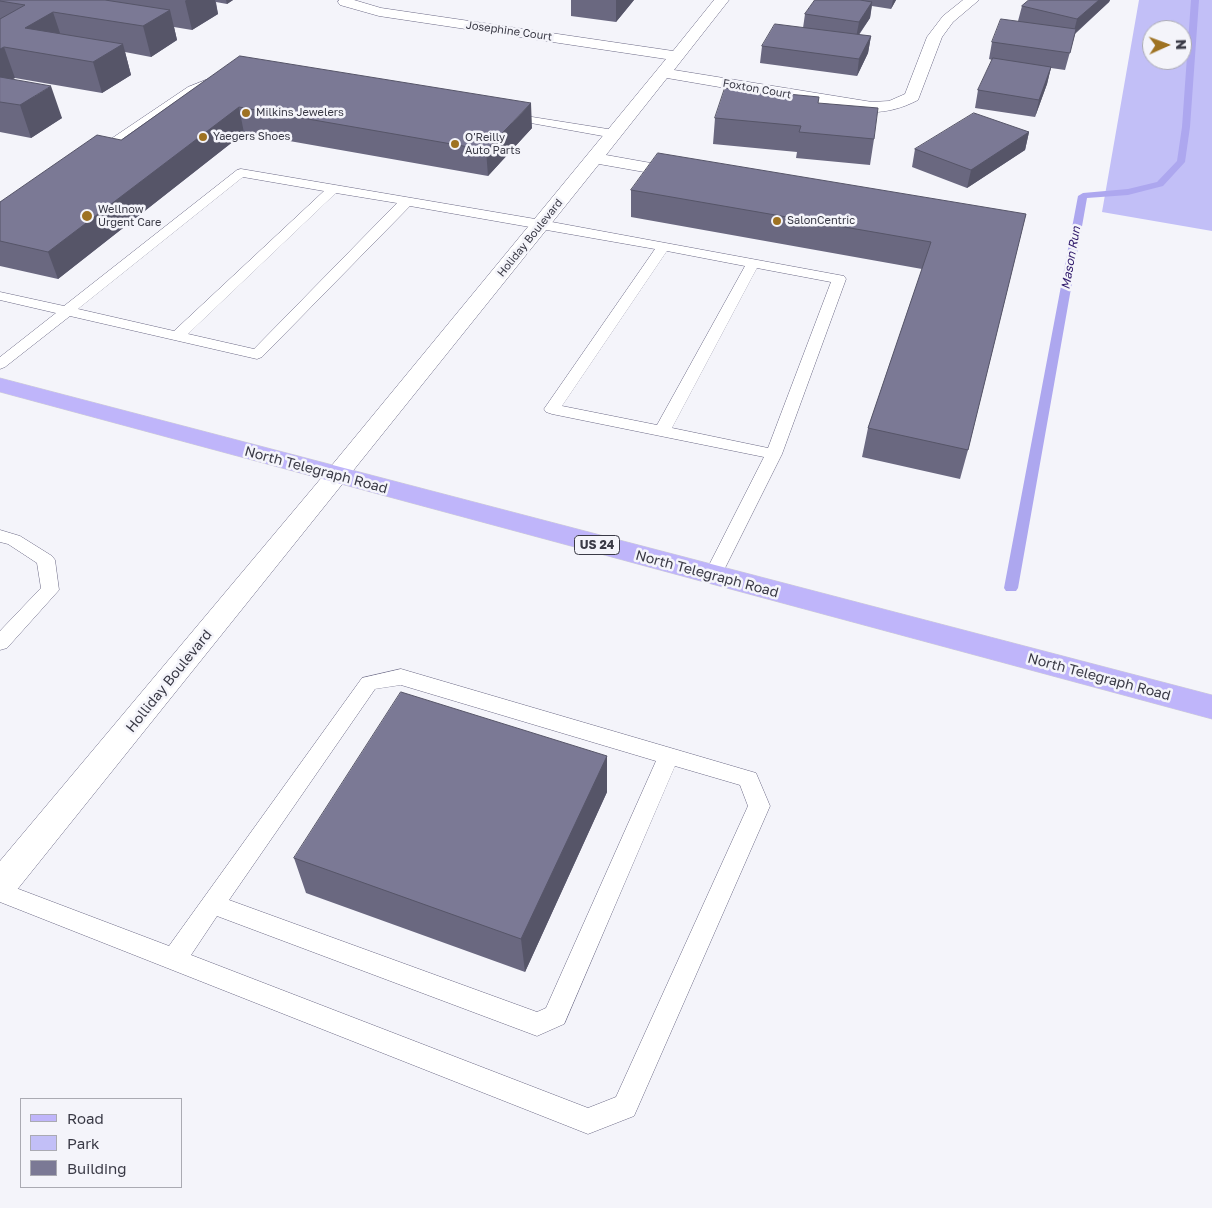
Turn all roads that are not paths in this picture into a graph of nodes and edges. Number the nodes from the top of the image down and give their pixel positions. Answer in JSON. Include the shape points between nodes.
{"nodes":[{"id":1,"x":347,"y":0,"type":"edge"},
{"id":2,"x":722,"y":0,"type":"edge"},
{"id":3,"x":972,"y":0,"type":"edge"},
{"id":4,"x":677,"y":56,"type":"junction"},
{"id":5,"x":664,"y":73,"type":"junction"},
{"id":6,"x":235,"y":74,"type":"edge"},
{"id":7,"x":497,"y":114,"type":"edge"},
{"id":8,"x":614,"y":134,"type":"junction"},
{"id":9,"x":594,"y":158,"type":"junction"},
{"id":10,"x":88,"y":159,"type":"edge"},
{"id":11,"x":701,"y":177,"type":"edge"},
{"id":12,"x":333,"y":188,"type":"junction"},
{"id":13,"x":407,"y":201,"type":"junction"},
{"id":14,"x":541,"y":224,"type":"junction"},
{"id":15,"x":663,"y":247,"type":"junction"},
{"id":16,"x":753,"y":263,"type":"junction"},
{"id":17,"x":0,"y":296,"type":"edge"},
{"id":18,"x":67,"y":311,"type":"junction"},
{"id":19,"x":177,"y":336,"type":"junction"},
{"id":20,"x":0,"y":364,"type":"edge"},
{"id":21,"x":0,"y":385,"type":"edge"},
{"id":22,"x":662,"y":431,"type":"junction"},
{"id":23,"x":774,"y":454,"type":"junction"},
{"id":24,"x":337,"y":476,"type":"junction"},
{"id":25,"x":0,"y":536,"type":"edge"},
{"id":26,"x":713,"y":575,"type":"junction"},
{"id":27,"x":0,"y":643,"type":"edge"},
{"id":28,"x":1212,"y":707,"type":"edge"},
{"id":29,"x":669,"y":756,"type":"junction"},
{"id":30,"x":0,"y":886,"type":"edge"},
{"id":31,"x":0,"y":892,"type":"edge"},
{"id":32,"x":212,"y":904,"type":"junction"},
{"id":33,"x":173,"y":960,"type":"junction"}],
"edges":[{"from":1,"to":4,"type":"street","name":"Josephine Court","via":[[345,2],[379,12]]},
{"from":2,"to":4,"type":"street","name":"Holiday Boulevard"},
{"from":3,"to":5,"type":"street","name":"Foxton Court","via":[[940,29],[912,97],[884,108]]},
{"from":4,"to":5,"type":"street","name":"Holiday Boulevard"},
{"from":5,"to":8,"type":"street","name":"Holiday Boulevard"},
{"from":6,"to":10,"type":"lane","via":[[214,78],[192,89]]},
{"from":7,"to":8,"type":"lane"},
{"from":8,"to":9,"type":"street","name":"Holiday Boulevard"},
{"from":9,"to":11,"type":"street"},
{"from":9,"to":14,"type":"street","name":"Holiday Boulevard"},
{"from":12,"to":13,"type":"lane"},
{"from":12,"to":18,"type":"lane","via":[[241,173]]},
{"from":12,"to":19,"type":"lane"},
{"from":13,"to":14,"type":"lane"},
{"from":13,"to":19,"type":"lane","via":[[257,354]]},
{"from":14,"to":15,"type":"lane"},
{"from":14,"to":24,"type":"street","name":"Holiday Boulevard"},
{"from":15,"to":16,"type":"lane"},
{"from":15,"to":22,"type":"lane","via":[[552,409]]},
{"from":16,"to":22,"type":"lane"},
{"from":16,"to":23,"type":"lane","via":[[840,279]]},
{"from":17,"to":18,"type":"lane"},
{"from":18,"to":19,"type":"lane"},
{"from":18,"to":20,"type":"lane"},
{"from":21,"to":24,"type":"main road","name":"North Telegraph Road","number":"US 24"},
{"from":22,"to":23,"type":"lane"},
{"from":23,"to":26,"type":"lane"},
{"from":24,"to":26,"type":"main road","name":"North Telegraph Road","number":"US 24"},
{"from":24,"to":30,"type":"street","name":"Holliday Boulevard"},
{"from":25,"to":27,"type":"lane","via":[[14,540],[46,560],[50,590]]},
{"from":26,"to":28,"type":"main road","name":"North Telegraph Road","number":"US 24"},
{"from":29,"to":32,"type":"lane","via":[[401,677],[369,683]]},
{"from":29,"to":32,"type":"lane","via":[[555,1016],[537,1024]]},
{"from":29,"to":33,"type":"lane","via":[[748,779],[759,806],[624,1107],[588,1121]]},
{"from":31,"to":33,"type":"lane"},
{"from":32,"to":33,"type":"lane"}]}
